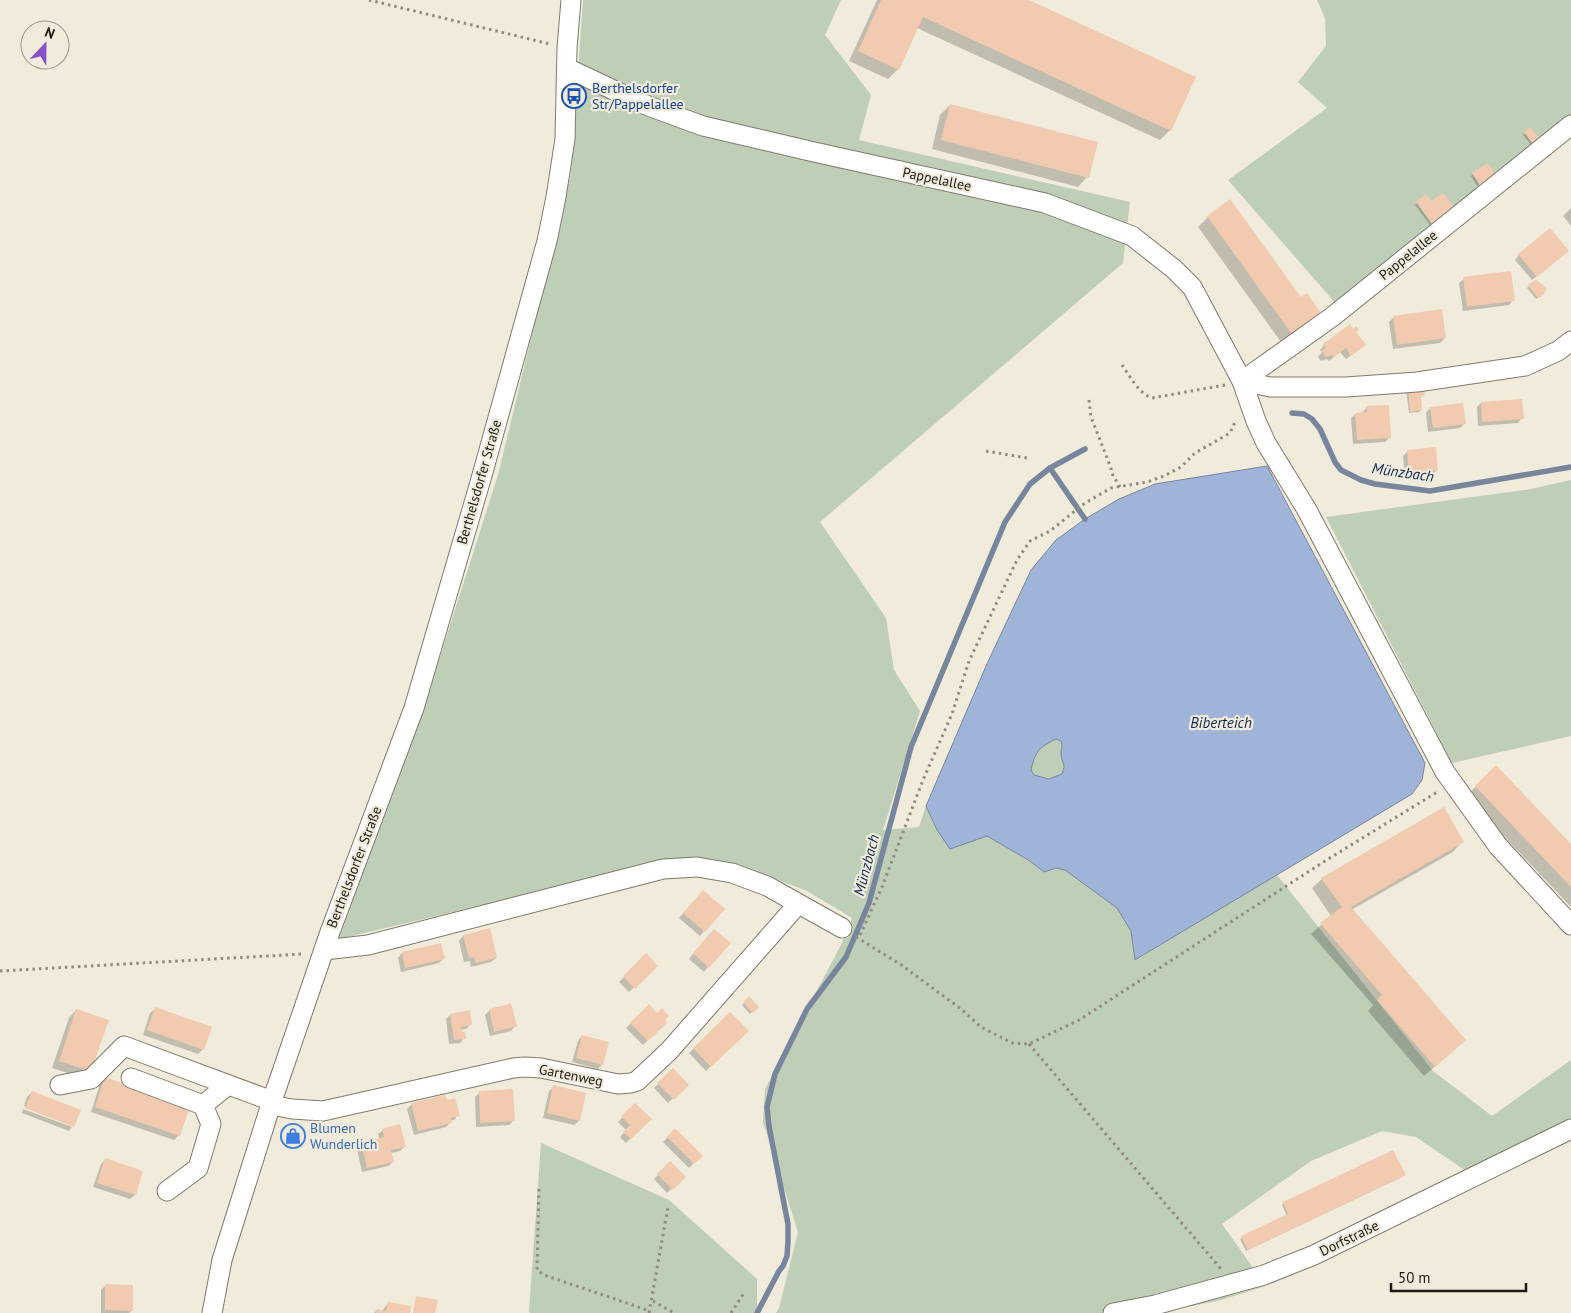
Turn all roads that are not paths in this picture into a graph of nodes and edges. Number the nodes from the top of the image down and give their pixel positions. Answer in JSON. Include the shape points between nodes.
{"nodes":[{"id":1,"x":571,"y":0,"type":"edge"},
{"id":2,"x":567,"y":68,"type":"junction"},
{"id":3,"x":1571,"y":125,"type":"edge"},
{"id":4,"x":1571,"y":341,"type":"edge"},
{"id":5,"x":1244,"y":388,"type":"junction"},
{"id":6,"x":798,"y":904,"type":"junction"},
{"id":7,"x":1571,"y":925,"type":"edge"},
{"id":8,"x":842,"y":928,"type":"dead end"},
{"id":9,"x":324,"y":950,"type":"junction"},
{"id":10,"x":131,"y":1078,"type":"dead end"},
{"id":11,"x":60,"y":1085,"type":"dead end"},
{"id":12,"x":228,"y":1085,"type":"junction"},
{"id":13,"x":271,"y":1103,"type":"junction"},
{"id":14,"x":203,"y":1106,"type":"junction"},
{"id":15,"x":1571,"y":1129,"type":"edge"},
{"id":16,"x":167,"y":1191,"type":"dead end"},
{"id":17,"x":212,"y":1313,"type":"edge"},
{"id":18,"x":1114,"y":1313,"type":"edge"}],
"edges":[{"from":1,"to":2,"type":"street","name":"Berthelsdorfer Straße"},
{"from":2,"to":5,"type":"street","name":"Pappelallee","via":[[643,104],[703,126],[1045,203],[1132,236],[1192,287]]},
{"from":2,"to":9,"type":"street","name":"Berthelsdorfer Straße","via":[[565,139],[547,241],[414,708]]},
{"from":3,"to":5,"type":"street","name":"Pappelallee"},
{"from":4,"to":5,"type":"street","via":[[1558,351],[1525,366],[1417,382],[1346,387]]},
{"from":5,"to":7,"type":"street","via":[[1266,443],[1307,510],[1452,783],[1498,846]]},
{"from":6,"to":8,"type":"street","name":"Berthelsdorfer Straße"},
{"from":6,"to":9,"type":"street","name":"Berthelsdorfer Straße","via":[[767,886],[732,873],[697,867],[664,869],[368,945]]},
{"from":6,"to":13,"type":"street","name":"Gartenweg","via":[[669,1051],[637,1081],[611,1083],[525,1067],[323,1111],[292,1109]]},
{"from":9,"to":13,"type":"street","name":"Berthelsdorfer Straße"},
{"from":10,"to":14,"type":"street"},
{"from":11,"to":12,"type":"street","name":"Gartenweg","via":[[91,1079],[124,1046]]},
{"from":12,"to":13,"type":"street","name":"Gartenweg"},
{"from":12,"to":14,"type":"street"},
{"from":13,"to":17,"type":"street","name":"Berthelsdorfer Straße","via":[[222,1260]]},
{"from":14,"to":16,"type":"street","via":[[211,1124],[198,1168]]},
{"from":15,"to":18,"type":"street","name":"Dorfstraße","via":[[1314,1255],[1234,1284]]}]}
